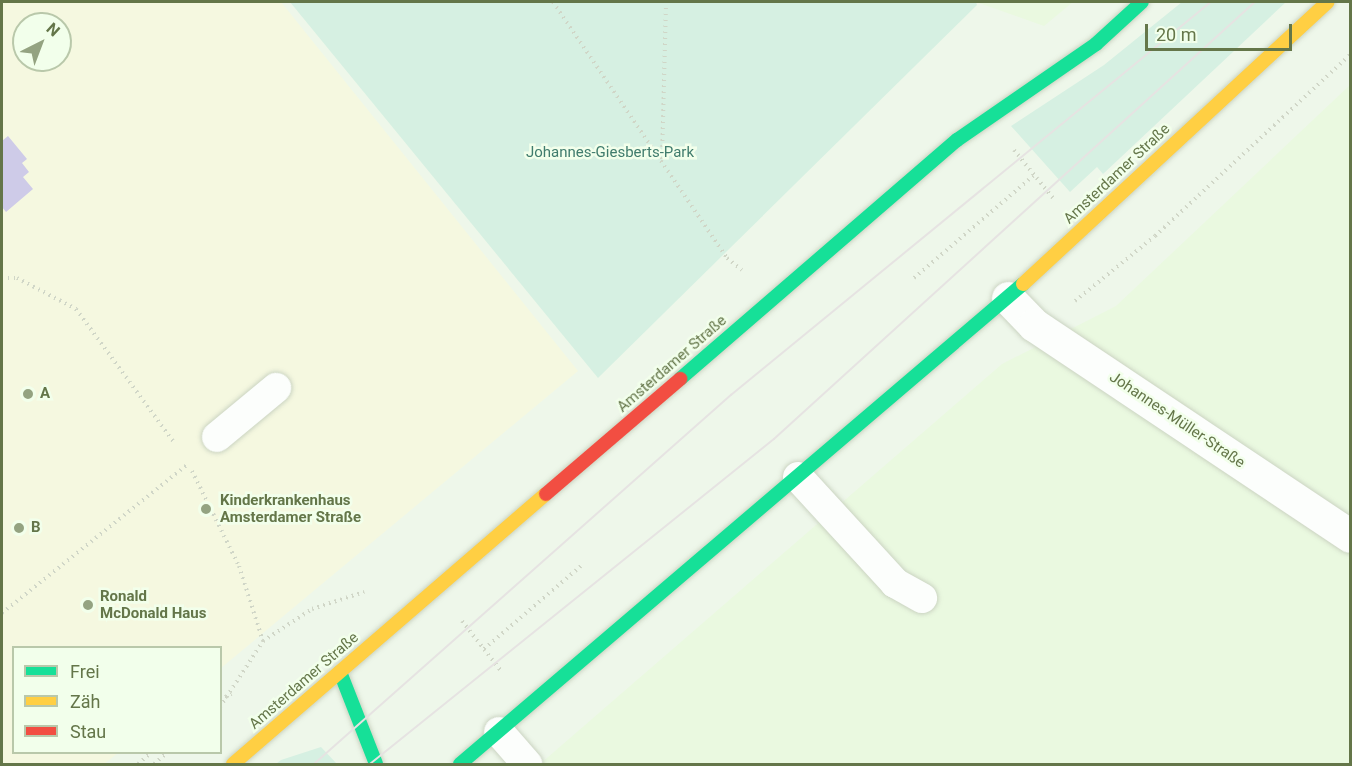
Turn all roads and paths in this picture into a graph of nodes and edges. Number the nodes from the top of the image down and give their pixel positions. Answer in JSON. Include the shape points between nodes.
{"nodes":[{"id":1,"x":553,"y":2,"type":"edge"},
{"id":2,"x":666,"y":2,"type":"edge"},
{"id":3,"x":1142,"y":2,"type":"edge"},
{"id":4,"x":1328,"y":2,"type":"edge"},
{"id":5,"x":1350,"y":55,"type":"edge"},
{"id":6,"x":1007,"y":142,"type":"dead end"},
{"id":7,"x":662,"y":159,"type":"junction"},
{"id":8,"x":1033,"y":176,"type":"junction"},
{"id":9,"x":1110,"y":204,"type":"junction"},
{"id":10,"x":1060,"y":206,"type":"dead end"},
{"id":11,"x":1144,"y":245,"type":"junction"},
{"id":12,"x":745,"y":273,"type":"dead end"},
{"id":13,"x":2,"y":278,"type":"edge"},
{"id":14,"x":914,"y":278,"type":"dead end"},
{"id":15,"x":1008,"y":298,"type":"junction"},
{"id":16,"x":1034,"y":325,"type":"junction"},
{"id":17,"x":276,"y":388,"type":"dead end"},
{"id":18,"x":217,"y":437,"type":"joint"},
{"id":19,"x":189,"y":463,"type":"junction"},
{"id":20,"x":798,"y":477,"type":"junction"},
{"id":21,"x":1350,"y":536,"type":"edge"},
{"id":22,"x":582,"y":566,"type":"dead end"},
{"id":23,"x":922,"y":598,"type":"dead end"},
{"id":24,"x":2,"y":613,"type":"edge"},
{"id":25,"x":454,"y":613,"type":"dead end"},
{"id":26,"x":263,"y":641,"type":"dead end"},
{"id":27,"x":484,"y":649,"type":"junction"},
{"id":28,"x":340,"y":672,"type":"junction"},
{"id":29,"x":510,"y":681,"type":"dead end"},
{"id":30,"x":222,"y":699,"type":"edge"},
{"id":31,"x":222,"y":705,"type":"edge"},
{"id":32,"x":499,"y":732,"type":"junction"},
{"id":33,"x":151,"y":754,"type":"edge"},
{"id":34,"x":167,"y":754,"type":"edge"},
{"id":35,"x":138,"y":765,"type":"edge"},
{"id":36,"x":154,"y":765,"type":"edge"},
{"id":37,"x":233,"y":765,"type":"edge"},
{"id":38,"x":376,"y":765,"type":"edge"},
{"id":39,"x":460,"y":765,"type":"edge"},
{"id":40,"x":527,"y":765,"type":"edge"}],
"edges":[{"from":1,"to":7,"type":"path"},
{"from":2,"to":7,"type":"path"},
{"from":3,"to":28,"type":"main road","name":"Amsterdamer Straße","via":[[1095,44],[957,140]]},
{"from":4,"to":9,"type":"main road","name":"Amsterdamer Straße"},
{"from":5,"to":11,"type":"path"},
{"from":6,"to":8,"type":"path"},
{"from":7,"to":12,"type":"path","via":[[727,258]]},
{"from":8,"to":10,"type":"path"},
{"from":8,"to":14,"type":"path"},
{"from":9,"to":11,"type":"path"},
{"from":9,"to":15,"type":"main road","name":"Amsterdamer Straße"},
{"from":11,"to":16,"type":"path","via":[[1093,291]]},
{"from":13,"to":19,"type":"path","via":[[17,278],[76,309]]},
{"from":15,"to":16,"type":"street","name":"Johannes-Müller-Straße"},
{"from":15,"to":20,"type":"main road","name":"Amsterdamer Straße"},
{"from":16,"to":21,"type":"street","name":"Johannes-Müller-Straße"},
{"from":17,"to":18,"type":"lane"},
{"from":18,"to":19,"type":"path"},
{"from":19,"to":24,"type":"path"},
{"from":19,"to":26,"type":"path","via":[[239,566]]},
{"from":20,"to":23,"type":"lane","via":[[895,583]]},
{"from":20,"to":32,"type":"main road","name":"Amsterdamer Straße"},
{"from":22,"to":27,"type":"path"},
{"from":25,"to":27,"type":"path"},
{"from":27,"to":29,"type":"path"},
{"from":28,"to":37,"type":"main road","name":"Amsterdamer Straße"},
{"from":28,"to":38,"type":"main road"},
{"from":30,"to":31,"type":"path","via":[[235,692]]},
{"from":32,"to":39,"type":"main road","name":"Amsterdamer Straße"},
{"from":32,"to":40,"type":"lane"},
{"from":33,"to":35,"type":"path"},
{"from":34,"to":36,"type":"path"}]}
